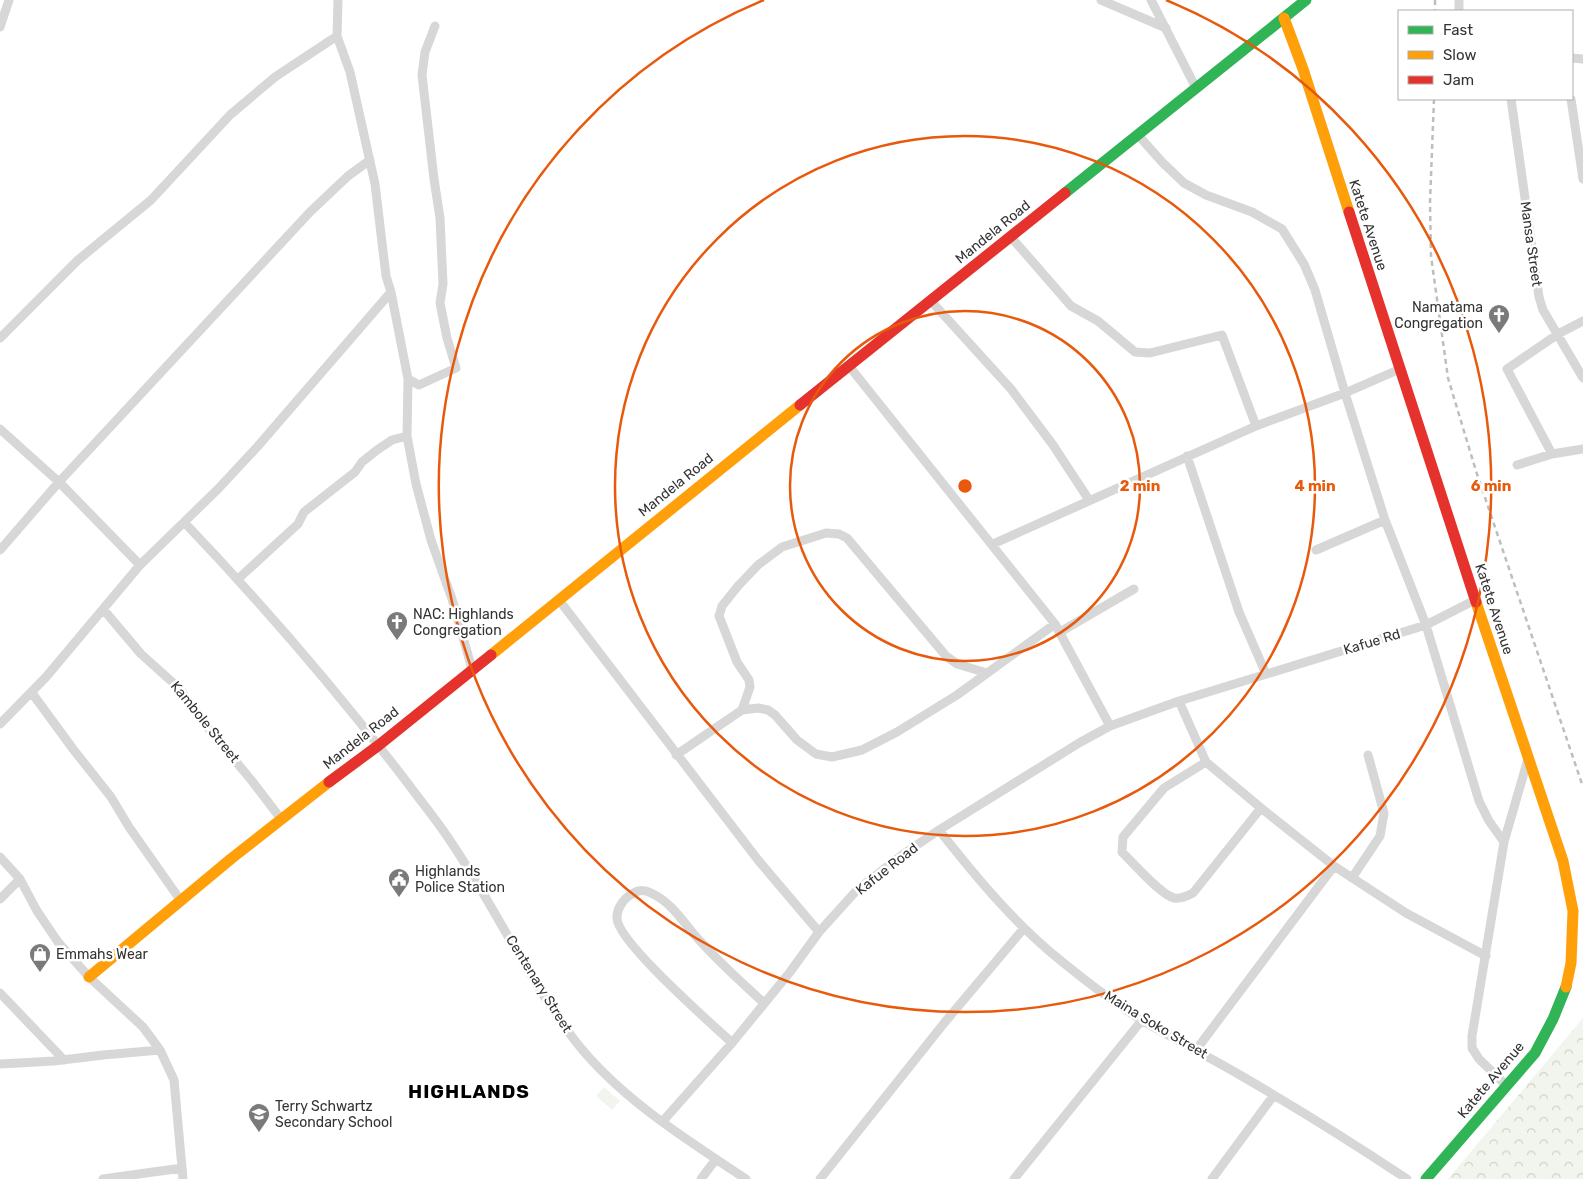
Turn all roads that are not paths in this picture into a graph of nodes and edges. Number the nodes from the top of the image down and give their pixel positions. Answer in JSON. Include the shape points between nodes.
{"nodes":[{"id":1,"x":9,"y":0,"type":"edge"},
{"id":2,"x":338,"y":0,"type":"edge"},
{"id":3,"x":1101,"y":0,"type":"edge"},
{"id":4,"x":1151,"y":0,"type":"edge"},
{"id":5,"x":1306,"y":0,"type":"edge"},
{"id":6,"x":1284,"y":18,"type":"junction"},
{"id":7,"x":436,"y":26,"type":"dead end"},
{"id":8,"x":0,"y":27,"type":"edge"},
{"id":9,"x":1166,"y":28,"type":"junction"},
{"id":10,"x":338,"y":36,"type":"junction"},
{"id":11,"x":1196,"y":88,"type":"junction"},
{"id":12,"x":1511,"y":100,"type":"edge"},
{"id":13,"x":1571,"y":100,"type":"edge"},
{"id":14,"x":1138,"y":135,"type":"junction"},
{"id":15,"x":370,"y":160,"type":"junction"},
{"id":16,"x":1583,"y":180,"type":"edge"},
{"id":17,"x":1011,"y":236,"type":"junction"},
{"id":18,"x":391,"y":292,"type":"junction"},
{"id":19,"x":931,"y":302,"type":"junction"},
{"id":20,"x":1583,"y":321,"type":"edge"},
{"id":21,"x":1558,"y":334,"type":"junction"},
{"id":22,"x":0,"y":338,"type":"edge"},
{"id":23,"x":849,"y":366,"type":"junction"},
{"id":24,"x":1400,"y":369,"type":"junction"},
{"id":25,"x":1583,"y":378,"type":"edge"},
{"id":26,"x":408,"y":379,"type":"junction"},
{"id":27,"x":1346,"y":393,"type":"junction"},
{"id":28,"x":1256,"y":426,"type":"junction"},
{"id":29,"x":0,"y":429,"type":"edge"},
{"id":30,"x":407,"y":436,"type":"junction"},
{"id":31,"x":1583,"y":449,"type":"edge"},
{"id":32,"x":1552,"y":454,"type":"junction"},
{"id":33,"x":1187,"y":456,"type":"junction"},
{"id":34,"x":1517,"y":465,"type":"dead end"},
{"id":35,"x":59,"y":482,"type":"junction"},
{"id":36,"x":1089,"y":500,"type":"junction"},
{"id":37,"x":1385,"y":520,"type":"junction"},
{"id":38,"x":184,"y":522,"type":"junction"},
{"id":39,"x":993,"y":544,"type":"junction"},
{"id":40,"x":0,"y":550,"type":"edge"},
{"id":41,"x":1316,"y":550,"type":"dead end"},
{"id":42,"x":140,"y":565,"type":"junction"},
{"id":43,"x":238,"y":579,"type":"junction"},
{"id":44,"x":1134,"y":589,"type":"dead end"},
{"id":45,"x":559,"y":600,"type":"junction"},
{"id":46,"x":1475,"y":600,"type":"junction"},
{"id":47,"x":103,"y":609,"type":"junction"},
{"id":48,"x":1426,"y":625,"type":"junction"},
{"id":49,"x":1058,"y":628,"type":"junction"},
{"id":50,"x":472,"y":670,"type":"junction"},
{"id":51,"x":987,"y":673,"type":"junction"},
{"id":52,"x":1266,"y":674,"type":"junction"},
{"id":53,"x":32,"y":692,"type":"junction"},
{"id":54,"x":1179,"y":701,"type":"junction"},
{"id":55,"x":742,"y":710,"type":"junction"},
{"id":56,"x":0,"y":724,"type":"edge"},
{"id":57,"x":1110,"y":726,"type":"junction"},
{"id":58,"x":378,"y":745,"type":"junction"},
{"id":59,"x":676,"y":755,"type":"junction"},
{"id":60,"x":1368,"y":755,"type":"dead end"},
{"id":61,"x":1528,"y":759,"type":"junction"},
{"id":62,"x":1206,"y":762,"type":"junction"},
{"id":63,"x":1261,"y":808,"type":"junction"},
{"id":64,"x":281,"y":819,"type":"junction"},
{"id":65,"x":939,"y":830,"type":"junction"},
{"id":66,"x":1504,"y":842,"type":"junction"},
{"id":67,"x":0,"y":857,"type":"edge"},
{"id":68,"x":1334,"y":866,"type":"junction"},
{"id":69,"x":1352,"y":878,"type":"junction"},
{"id":70,"x":20,"y":879,"type":"junction"},
{"id":71,"x":0,"y":899,"type":"edge"},
{"id":72,"x":181,"y":901,"type":"junction"},
{"id":73,"x":1024,"y":928,"type":"junction"},
{"id":74,"x":819,"y":932,"type":"junction"},
{"id":75,"x":1486,"y":956,"type":"junction"},
{"id":76,"x":89,"y":977,"type":"junction"},
{"id":77,"x":0,"y":993,"type":"edge"},
{"id":78,"x":764,"y":1004,"type":"junction"},
{"id":79,"x":1142,"y":1020,"type":"junction"},
{"id":80,"x":732,"y":1042,"type":"junction"},
{"id":81,"x":160,"y":1050,"type":"junction"},
{"id":82,"x":1196,"y":1050,"type":"junction"},
{"id":83,"x":64,"y":1060,"type":"junction"},
{"id":84,"x":0,"y":1064,"type":"edge"},
{"id":85,"x":1507,"y":1086,"type":"junction"},
{"id":86,"x":1274,"y":1095,"type":"junction"},
{"id":87,"x":663,"y":1121,"type":"junction"},
{"id":88,"x":716,"y":1159,"type":"junction"},
{"id":89,"x":182,"y":1168,"type":"junction"},
{"id":90,"x":103,"y":1179,"type":"edge"},
{"id":91,"x":183,"y":1179,"type":"edge"},
{"id":92,"x":701,"y":1179,"type":"edge"},
{"id":93,"x":746,"y":1179,"type":"edge"},
{"id":94,"x":820,"y":1179,"type":"edge"},
{"id":95,"x":1014,"y":1179,"type":"edge"},
{"id":96,"x":1212,"y":1179,"type":"edge"},
{"id":97,"x":1407,"y":1179,"type":"edge"},
{"id":98,"x":1426,"y":1179,"type":"edge"}],
"edges":[{"from":1,"to":8,"type":"street"},
{"from":2,"to":10,"type":"street"},
{"from":3,"to":9,"type":"street"},
{"from":4,"to":9,"type":"street"},
{"from":5,"to":6,"type":"street","name":"Mandela Road"},
{"from":6,"to":11,"type":"street","name":"Mandela Road"},
{"from":6,"to":24,"type":"street","name":"Katete Avenue"},
{"from":7,"to":26,"type":"street","via":[[425,52],[422,75],[440,218],[443,284],[440,303],[456,368],[419,385]]},
{"from":9,"to":11,"type":"street"},
{"from":10,"to":15,"type":"street","via":[[350,72]]},
{"from":10,"to":22,"type":"street","via":[[275,77],[230,114],[151,200],[78,260]]},
{"from":11,"to":14,"type":"street","name":"Mandela Road"},
{"from":12,"to":21,"type":"street","name":"Mansa Street","via":[[1539,298]]},
{"from":13,"to":16,"type":"street"},
{"from":14,"to":17,"type":"street","name":"Mandela Road"},
{"from":14,"to":27,"type":"street","via":[[1184,182],[1282,229],[1304,264],[1315,290]]},
{"from":15,"to":18,"type":"street"},
{"from":15,"to":35,"type":"street","via":[[310,212]]},
{"from":17,"to":19,"type":"street","name":"Mandela Road"},
{"from":17,"to":28,"type":"street","via":[[1071,306],[1105,326],[1134,352],[1150,353],[1222,335]]},
{"from":18,"to":26,"type":"street"},
{"from":18,"to":38,"type":"street","via":[[258,446]]},
{"from":19,"to":23,"type":"street","name":"Mandela Road"},
{"from":19,"to":36,"type":"street","via":[[1011,389]]},
{"from":20,"to":21,"type":"street"},
{"from":21,"to":25,"type":"street","name":"Mansa Street"},
{"from":21,"to":32,"type":"street","via":[[1507,369]]},
{"from":23,"to":39,"type":"street"},
{"from":23,"to":45,"type":"street","name":"Mandela Road"},
{"from":24,"to":27,"type":"street"},
{"from":24,"to":46,"type":"street","name":"Katete Avenue"},
{"from":26,"to":30,"type":"street"},
{"from":27,"to":28,"type":"street"},
{"from":27,"to":37,"type":"street"},
{"from":28,"to":33,"type":"street"},
{"from":29,"to":35,"type":"street"},
{"from":30,"to":43,"type":"street","via":[[392,440],[362,462],[355,472],[304,512],[298,524]]},
{"from":30,"to":50,"type":"street","via":[[431,540]]},
{"from":31,"to":32,"type":"street"},
{"from":32,"to":34,"type":"street"},
{"from":33,"to":36,"type":"street"},
{"from":33,"to":52,"type":"street","via":[[1239,612]]},
{"from":35,"to":40,"type":"street"},
{"from":35,"to":42,"type":"street"},
{"from":36,"to":39,"type":"street"},
{"from":37,"to":41,"type":"street"},
{"from":37,"to":48,"type":"street"},
{"from":38,"to":42,"type":"street"},
{"from":38,"to":43,"type":"street","name":"Centenary Street"},
{"from":39,"to":49,"type":"street"},
{"from":42,"to":47,"type":"street"},
{"from":43,"to":58,"type":"street","name":"Centenary Street"},
{"from":44,"to":49,"type":"street"},
{"from":45,"to":50,"type":"street","name":"Mandela Road"},
{"from":45,"to":59,"type":"street"},
{"from":46,"to":48,"type":"street","name":"Kafue Rd"},
{"from":46,"to":61,"type":"street","name":"Katete Avenue"},
{"from":47,"to":53,"type":"street"},
{"from":47,"to":64,"type":"street","name":"Kambole Street","via":[[141,654],[180,689]]},
{"from":48,"to":52,"type":"street","name":"Kafue Rd"},
{"from":48,"to":66,"type":"street","via":[[1479,801]]},
{"from":49,"to":51,"type":"street"},
{"from":49,"to":57,"type":"street"},
{"from":50,"to":58,"type":"street","name":"Mandela Road"},
{"from":51,"to":55,"type":"street","via":[[897,732],[862,750],[832,757],[816,754],[797,740],[768,710]]},
{"from":51,"to":55,"type":"street","via":[[957,664],[946,656],[856,547],[839,534],[826,533],[782,547],[758,564],[722,606],[719,616],[722,628],[749,680],[750,687]]},
{"from":52,"to":54,"type":"street","name":"Kafue Rd"},
{"from":53,"to":56,"type":"street"},
{"from":53,"to":72,"type":"street","via":[[111,797]]},
{"from":54,"to":57,"type":"street","name":"Kafue Road"},
{"from":54,"to":62,"type":"street"},
{"from":55,"to":59,"type":"street"},
{"from":57,"to":65,"type":"street","name":"Kafue Road"},
{"from":58,"to":64,"type":"street","name":"Mandela Road"},
{"from":58,"to":87,"type":"street","name":"Centenary Street","via":[[450,841],[551,1009],[630,1097]]},
{"from":59,"to":74,"type":"street","via":[[778,886]]},
{"from":60,"to":69,"type":"street","via":[[1384,813],[1380,836]]},
{"from":61,"to":66,"type":"street"},
{"from":61,"to":85,"type":"street","name":"Katete Avenue","via":[[1563,861],[1573,911],[1571,963],[1565,990],[1553,1019],[1534,1053]]},
{"from":62,"to":63,"type":"street"},
{"from":62,"to":63,"type":"street","via":[[1164,788],[1123,837],[1122,852],[1161,890],[1181,898],[1193,893]]},
{"from":63,"to":68,"type":"street"},
{"from":64,"to":72,"type":"street","name":"Mandela Road"},
{"from":65,"to":73,"type":"street","name":"Maina Soko Street","via":[[980,883]]},
{"from":65,"to":74,"type":"street","name":"Kafue Road","via":[[871,878]]},
{"from":66,"to":75,"type":"street"},
{"from":67,"to":70,"type":"street"},
{"from":68,"to":69,"type":"street"},
{"from":68,"to":82,"type":"street"},
{"from":69,"to":75,"type":"street","via":[[1406,914]]},
{"from":70,"to":71,"type":"street"},
{"from":70,"to":76,"type":"street","via":[[58,942]]},
{"from":72,"to":76,"type":"street","name":"Mandela Road"},
{"from":73,"to":79,"type":"street","name":"Maina Soko Street","via":[[1093,986]]},
{"from":73,"to":94,"type":"street"},
{"from":74,"to":78,"type":"street","name":"Kafue Road"},
{"from":75,"to":85,"type":"street","via":[[1472,1048]]},
{"from":76,"to":81,"type":"street","via":[[143,1027]]},
{"from":77,"to":83,"type":"street"},
{"from":78,"to":80,"type":"street","name":"Kafue Road"},
{"from":78,"to":80,"type":"street","via":[[654,894],[642,890],[620,904],[617,919],[625,938]]},
{"from":79,"to":82,"type":"street","name":"Maina Soko Street"},
{"from":79,"to":95,"type":"street"},
{"from":80,"to":87,"type":"street","name":"Kafue Road"},
{"from":81,"to":83,"type":"street"},
{"from":81,"to":89,"type":"street","via":[[174,1080]]},
{"from":82,"to":86,"type":"street","name":"Maina Soko Street"},
{"from":83,"to":84,"type":"street"},
{"from":85,"to":98,"type":"street","name":"Katete Avenue"},
{"from":86,"to":96,"type":"street"},
{"from":86,"to":97,"type":"street","name":"Maina Soko Street"},
{"from":87,"to":88,"type":"street","name":"Centenary Street"},
{"from":88,"to":92,"type":"street"},
{"from":88,"to":93,"type":"street","name":"Centenary Street"},
{"from":89,"to":90,"type":"street"},
{"from":89,"to":91,"type":"street"}]}
